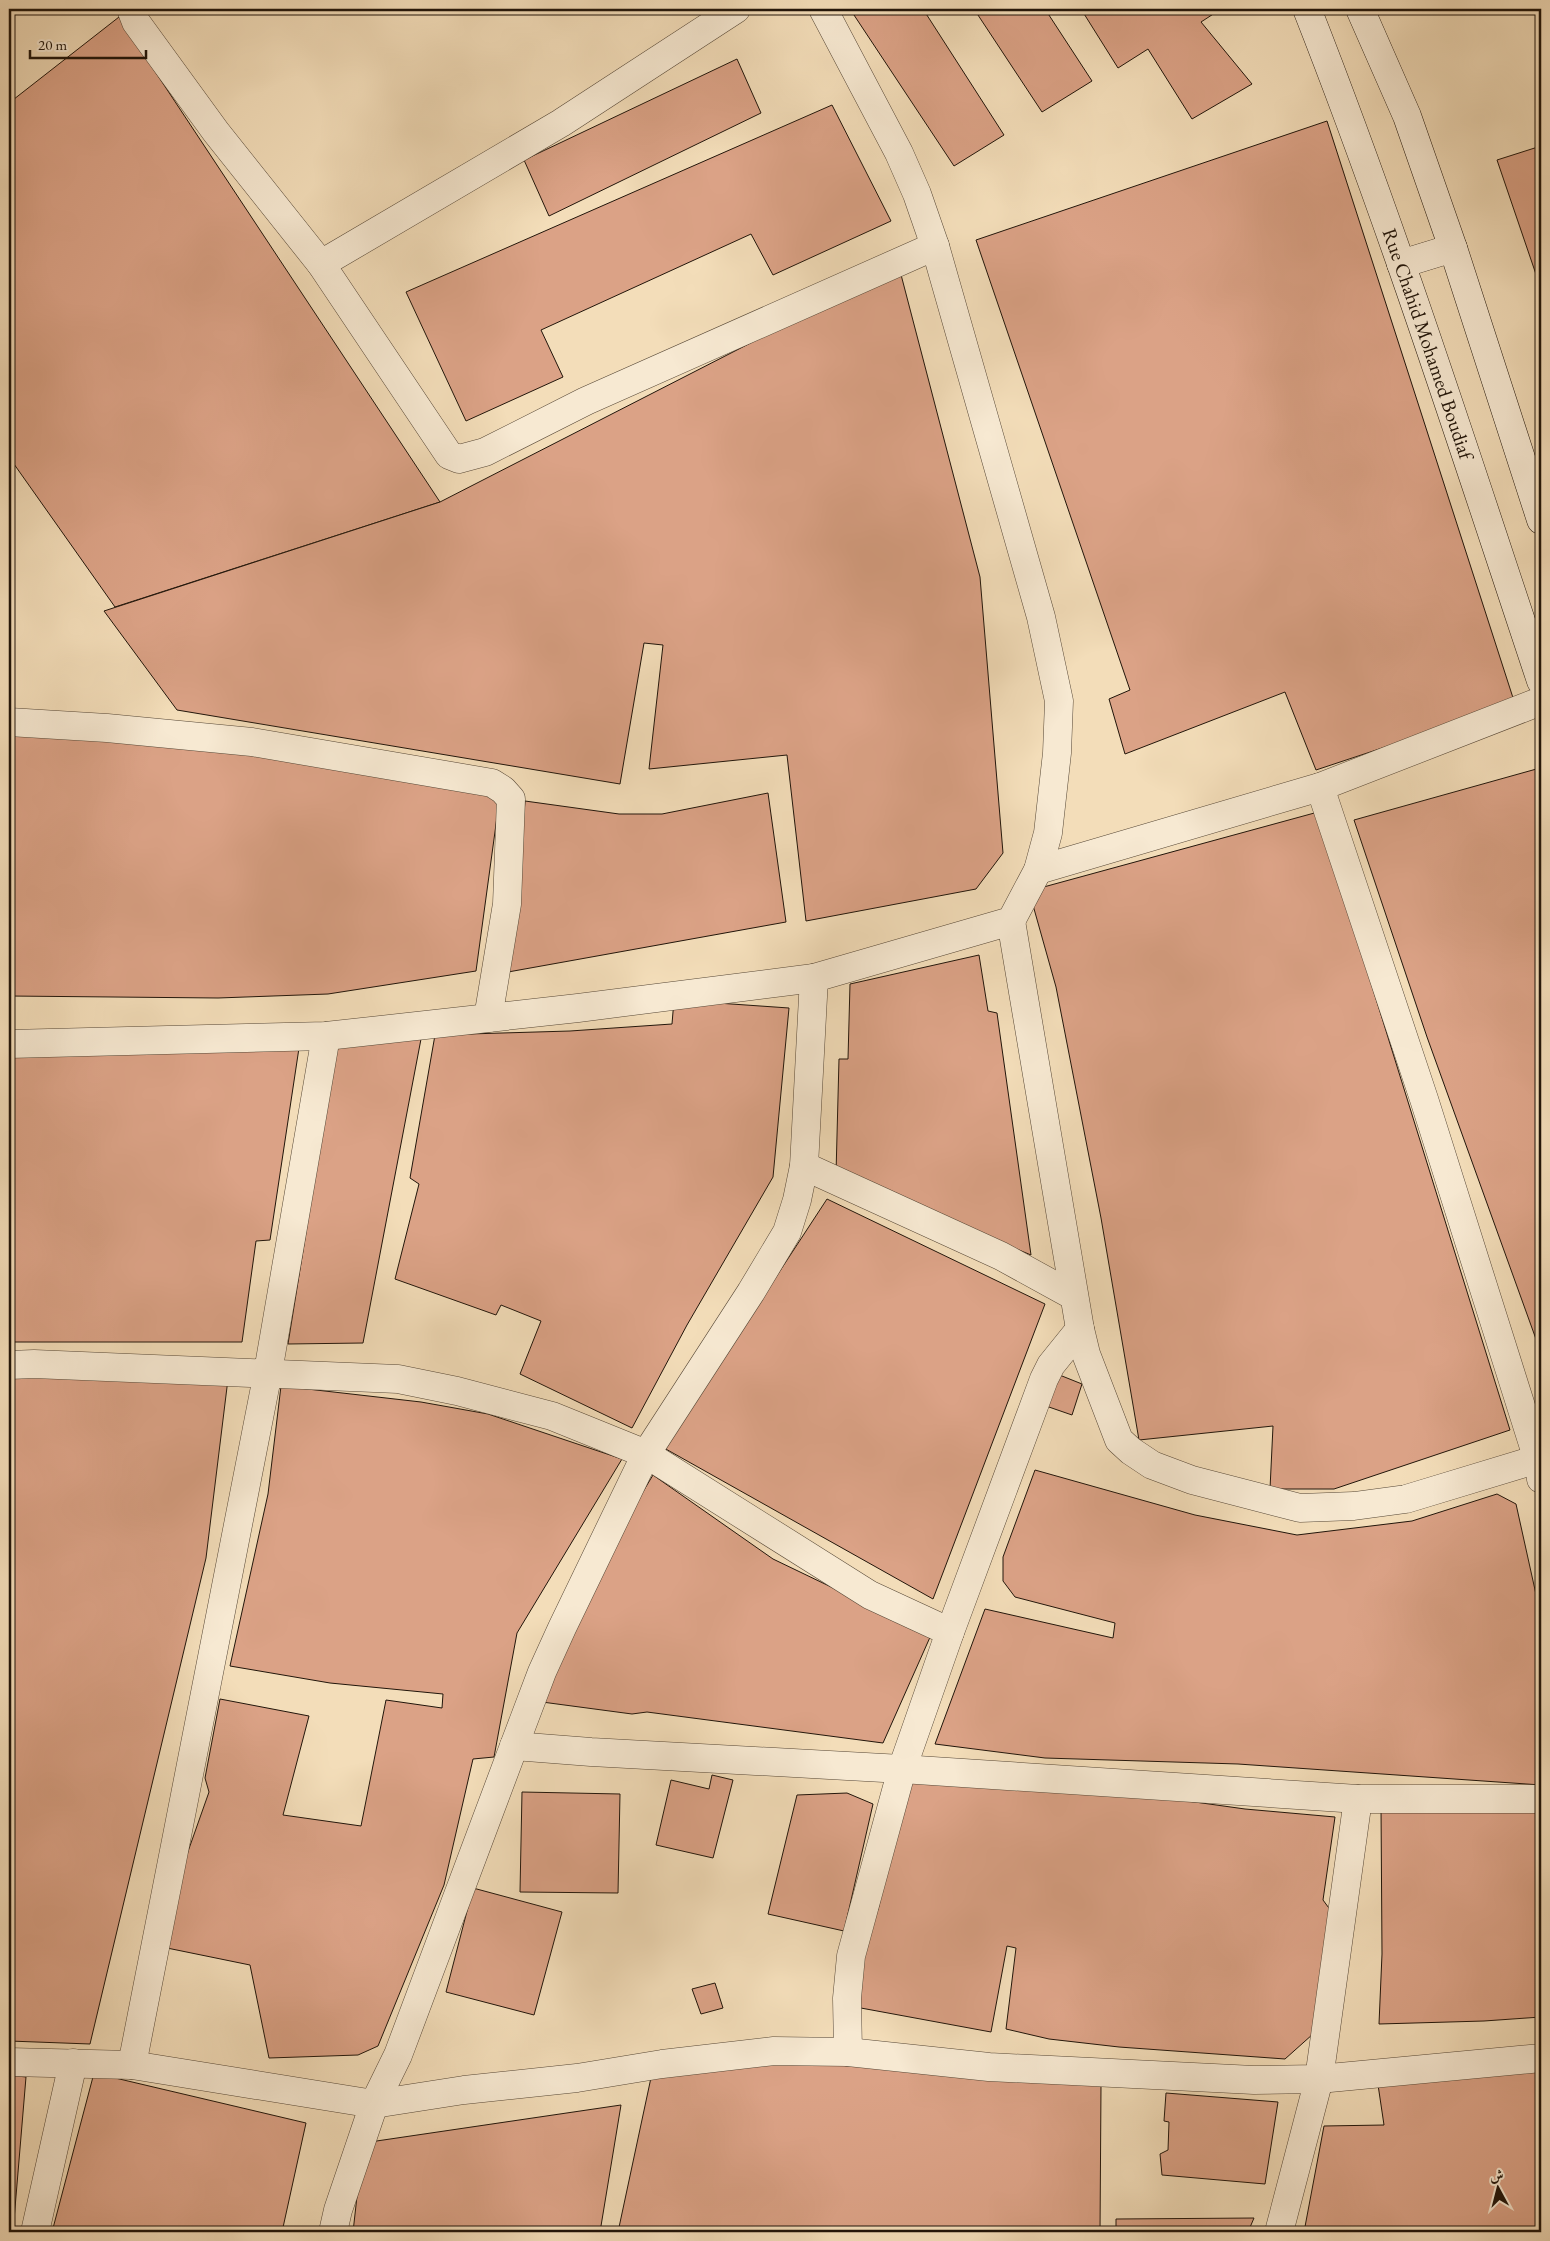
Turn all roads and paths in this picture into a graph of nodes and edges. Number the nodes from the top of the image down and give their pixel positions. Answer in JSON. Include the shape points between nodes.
{"nodes":[{"id":1,"x":131,"y":9,"type":"edge"},
{"id":2,"x":736,"y":9,"type":"edge"},
{"id":3,"x":823,"y":9,"type":"edge"},
{"id":4,"x":1307,"y":9,"type":"edge"},
{"id":5,"x":1360,"y":9,"type":"edge"},
{"id":6,"x":935,"y":246,"type":"junction"},
{"id":7,"x":1453,"y":248,"type":"junction"},
{"id":8,"x":321,"y":264,"type":"junction"},
{"id":9,"x":1401,"y":264,"type":"junction"},
{"id":10,"x":1541,"y":520,"type":"edge"},
{"id":11,"x":1541,"y":681,"type":"edge"},
{"id":12,"x":1541,"y":701,"type":"edge"},
{"id":13,"x":9,"y":722,"type":"edge"},
{"id":14,"x":1320,"y":787,"type":"junction"},
{"id":15,"x":1038,"y":870,"type":"junction"},
{"id":16,"x":1010,"y":921,"type":"junction"},
{"id":17,"x":814,"y":978,"type":"junction"},
{"id":18,"x":488,"y":1018,"type":"junction"},
{"id":19,"x":326,"y":1036,"type":"junction"},
{"id":20,"x":9,"y":1044,"type":"edge"},
{"id":21,"x":804,"y":1166,"type":"junction"},
{"id":22,"x":1072,"y":1295,"type":"junction"},
{"id":23,"x":1080,"y":1329,"type":"junction"},
{"id":24,"x":9,"y":1365,"type":"edge"},
{"id":25,"x":268,"y":1372,"type":"junction"},
{"id":26,"x":646,"y":1454,"type":"junction"},
{"id":27,"x":1540,"y":1466,"type":"edge"},
{"id":28,"x":950,"y":1632,"type":"junction"},
{"id":29,"x":514,"y":1746,"type":"junction"},
{"id":30,"x":902,"y":1769,"type":"junction"},
{"id":31,"x":1358,"y":1799,"type":"junction"},
{"id":32,"x":1541,"y":1799,"type":"edge"},
{"id":33,"x":848,"y":2052,"type":"junction"},
{"id":34,"x":1541,"y":2058,"type":"edge"},
{"id":35,"x":9,"y":2062,"type":"edge"},
{"id":36,"x":73,"y":2063,"type":"junction"},
{"id":37,"x":132,"y":2065,"type":"junction"},
{"id":38,"x":1319,"y":2080,"type":"junction"},
{"id":39,"x":374,"y":2104,"type":"junction"},
{"id":40,"x":35,"y":2232,"type":"edge"},
{"id":41,"x":333,"y":2232,"type":"edge"},
{"id":42,"x":1279,"y":2232,"type":"edge"}],
"edges":[{"from":1,"to":8,"type":"street","via":[[136,22],[216,132]]},
{"from":2,"to":8,"type":"street","via":[[561,122]]},
{"from":3,"to":6,"type":"street","via":[[898,153]]},
{"from":4,"to":9,"type":"street","name":"Rue Chahid Mohamed Boudiaf"},
{"from":5,"to":7,"type":"street","via":[[1407,116]]},
{"from":6,"to":8,"type":"street","via":[[586,401],[485,452],[459,459],[449,455]]},
{"from":6,"to":15,"type":"street","via":[[1041,617],[1059,701],[1048,833]]},
{"from":7,"to":9,"type":"street"},
{"from":7,"to":10,"type":"street"},
{"from":9,"to":11,"type":"street","name":"Rue Chahid Mohamed Boudiaf"},
{"from":12,"to":14,"type":"street"},
{"from":13,"to":18,"type":"street","via":[[252,742],[492,783],[511,799],[507,904]]},
{"from":14,"to":15,"type":"street"},
{"from":14,"to":27,"type":"street","via":[[1424,1099]]},
{"from":15,"to":16,"type":"street"},
{"from":16,"to":17,"type":"street"},
{"from":16,"to":22,"type":"street"},
{"from":17,"to":18,"type":"street"},
{"from":17,"to":21,"type":"street"},
{"from":18,"to":19,"type":"street"},
{"from":19,"to":20,"type":"street"},
{"from":19,"to":25,"type":"street"},
{"from":21,"to":22,"type":"street","via":[[1001,1256]]},
{"from":21,"to":26,"type":"street","via":[[787,1232]]},
{"from":22,"to":23,"type":"street"},
{"from":23,"to":27,"type":"street","via":[[1086,1354],[1119,1440],[1152,1465],[1192,1480],[1300,1508],[1354,1506],[1406,1499]]},
{"from":23,"to":28,"type":"street","via":[[1044,1379]]},
{"from":24,"to":25,"type":"street"},
{"from":25,"to":26,"type":"street","via":[[398,1379],[457,1391],[552,1416]]},
{"from":25,"to":37,"type":"street"},
{"from":26,"to":28,"type":"street","via":[[870,1595]]},
{"from":26,"to":29,"type":"street","via":[[546,1663]]},
{"from":28,"to":30,"type":"street"},
{"from":29,"to":30,"type":"street"},
{"from":29,"to":39,"type":"street","via":[[398,2056]]},
{"from":30,"to":31,"type":"street"},
{"from":30,"to":33,"type":"street","via":[[851,1956],[847,1998]]},
{"from":31,"to":32,"type":"street"},
{"from":31,"to":38,"type":"street"},
{"from":33,"to":38,"type":"street","via":[[990,2067],[1254,2080]]},
{"from":33,"to":39,"type":"street","via":[[774,2051],[732,2055]]},
{"from":34,"to":38,"type":"street"},
{"from":35,"to":36,"type":"street"},
{"from":36,"to":37,"type":"street"},
{"from":36,"to":40,"type":"street"},
{"from":37,"to":39,"type":"street"},
{"from":38,"to":42,"type":"street"},
{"from":39,"to":41,"type":"street"}]}
